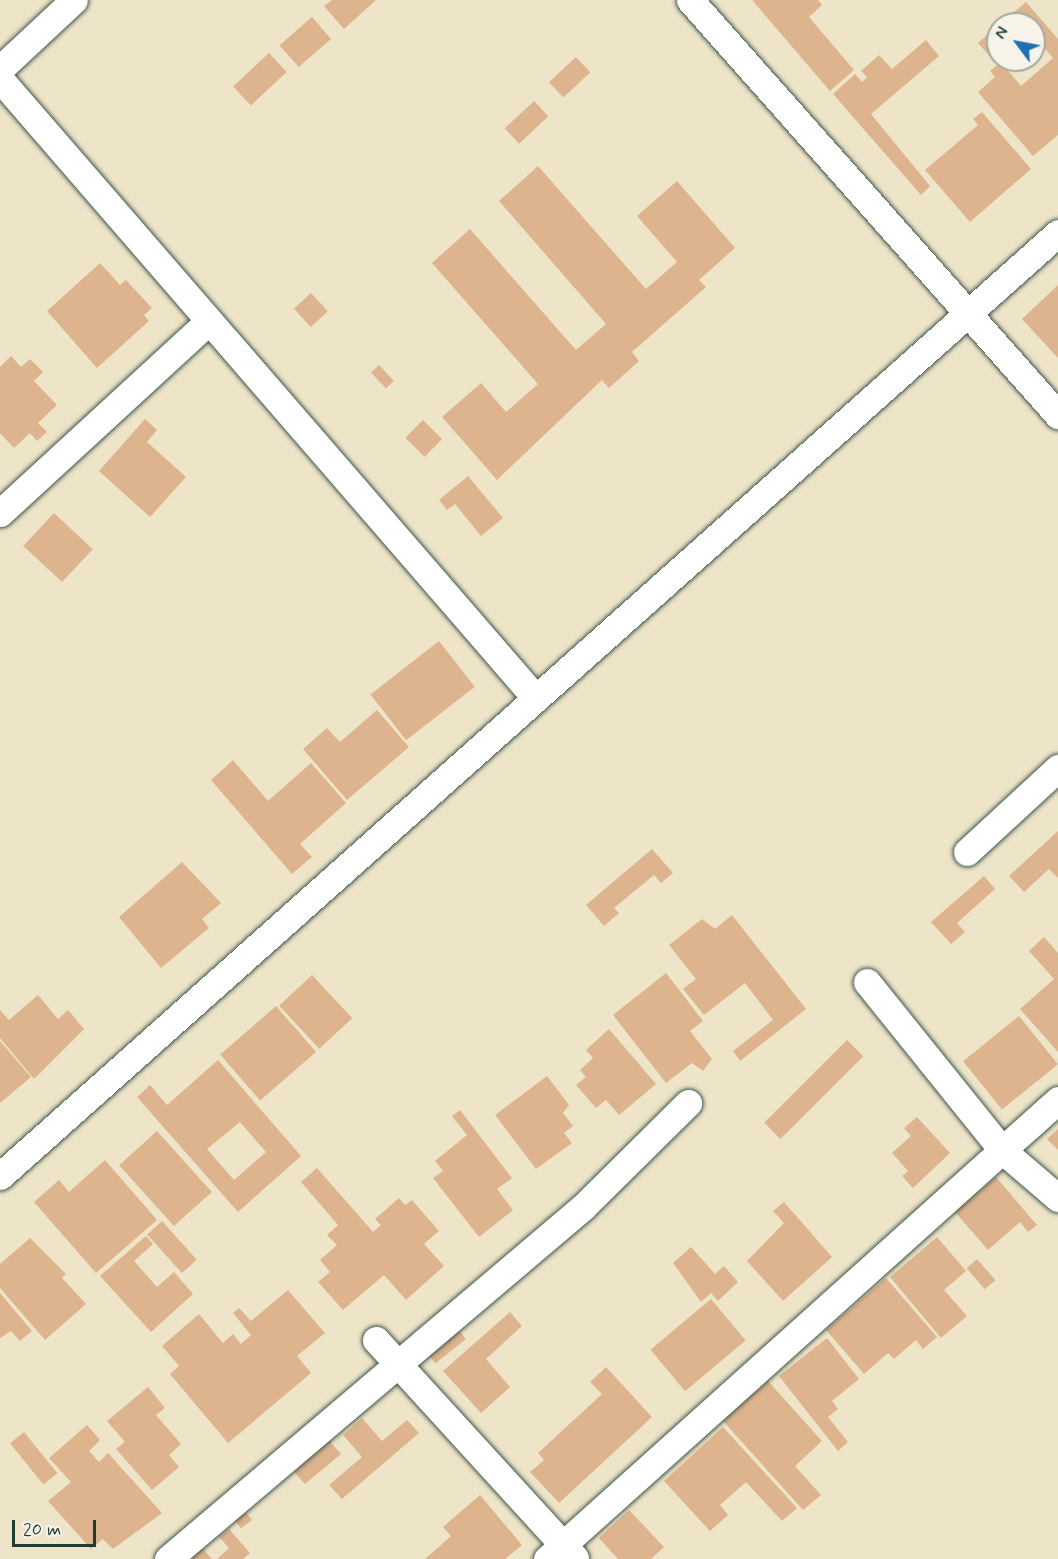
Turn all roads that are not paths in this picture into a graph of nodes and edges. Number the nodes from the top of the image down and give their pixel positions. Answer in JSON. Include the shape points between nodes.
{"nodes":[{"id":1,"x":74,"y":0,"type":"edge"},
{"id":2,"x":690,"y":0,"type":"edge"},
{"id":3,"x":0,"y":69,"type":"edge"},
{"id":4,"x":0,"y":80,"type":"edge"},
{"id":5,"x":1058,"y":233,"type":"edge"},
{"id":6,"x":967,"y":316,"type":"junction"},
{"id":7,"x":209,"y":321,"type":"junction"},
{"id":8,"x":1058,"y":416,"type":"edge"},
{"id":9,"x":0,"y":513,"type":"edge"},
{"id":10,"x":533,"y":695,"type":"junction"},
{"id":11,"x":1058,"y":768,"type":"edge"},
{"id":12,"x":967,"y":852,"type":"dead end"},
{"id":13,"x":867,"y":982,"type":"dead end"},
{"id":14,"x":1058,"y":1100,"type":"edge"},
{"id":15,"x":688,"y":1103,"type":"dead end"},
{"id":16,"x":1002,"y":1149,"type":"junction"},
{"id":17,"x":0,"y":1176,"type":"edge"},
{"id":18,"x":1058,"y":1198,"type":"edge"},
{"id":19,"x":376,"y":1340,"type":"dead end"},
{"id":20,"x":400,"y":1365,"type":"junction"},
{"id":21,"x":562,"y":1554,"type":"edge"},
{"id":22,"x":168,"y":1559,"type":"edge"}],
"edges":[{"from":1,"to":3,"type":"street"},
{"from":2,"to":6,"type":"street"},
{"from":4,"to":7,"type":"street"},
{"from":5,"to":6,"type":"street"},
{"from":6,"to":8,"type":"street"},
{"from":6,"to":10,"type":"street"},
{"from":7,"to":9,"type":"street"},
{"from":7,"to":10,"type":"street"},
{"from":10,"to":17,"type":"street"},
{"from":11,"to":12,"type":"street"},
{"from":13,"to":16,"type":"street"},
{"from":14,"to":16,"type":"street"},
{"from":15,"to":20,"type":"street","via":[[583,1207]]},
{"from":16,"to":18,"type":"street"},
{"from":16,"to":21,"type":"street"},
{"from":19,"to":20,"type":"street"},
{"from":20,"to":21,"type":"street"},
{"from":20,"to":22,"type":"street"}]}
